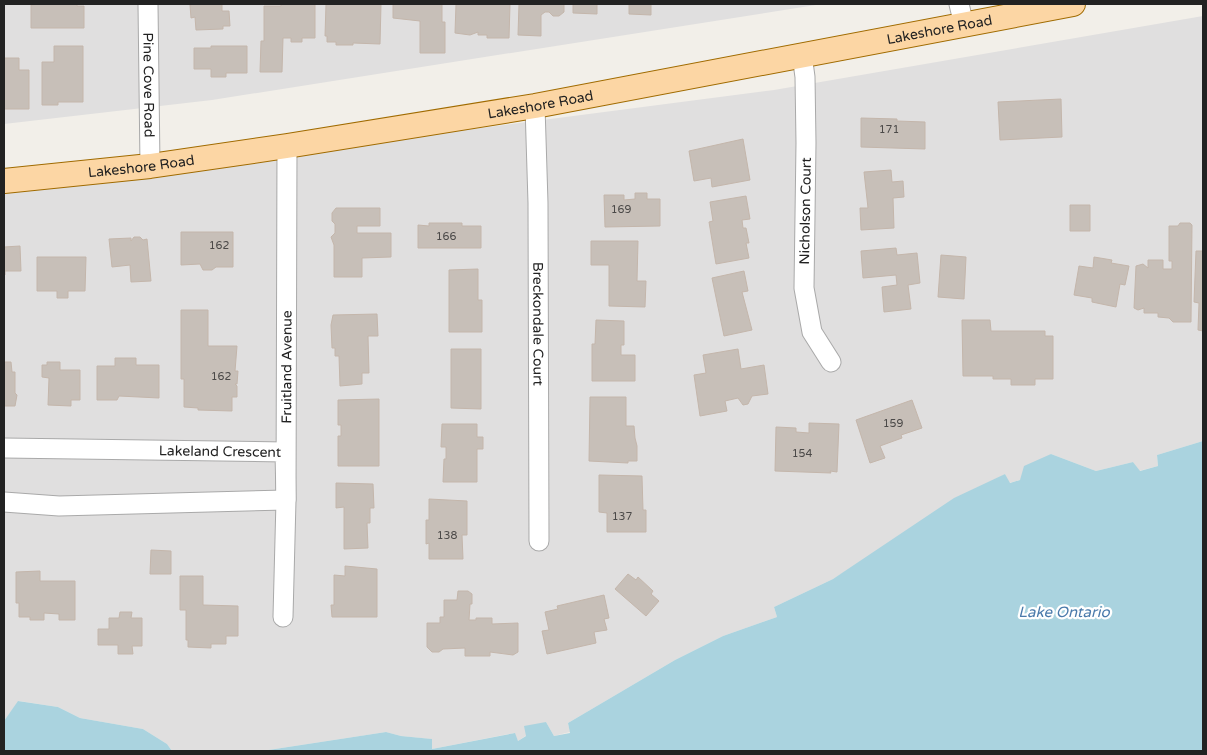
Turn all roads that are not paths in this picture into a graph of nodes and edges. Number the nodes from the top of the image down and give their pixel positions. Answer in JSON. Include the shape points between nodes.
{"nodes":[{"id":1,"x":148,"y":4,"type":"edge"},
{"id":2,"x":1073,"y":4,"type":"edge"},
{"id":3,"x":961,"y":14,"type":"edge"},
{"id":4,"x":802,"y":55,"type":"junction"},
{"id":5,"x":535,"y":106,"type":"junction"},
{"id":6,"x":287,"y":146,"type":"junction"},
{"id":7,"x":150,"y":166,"type":"junction"},
{"id":8,"x":4,"y":181,"type":"edge"},
{"id":9,"x":831,"y":362,"type":"dead end"},
{"id":10,"x":4,"y":448,"type":"edge"},
{"id":11,"x":286,"y":500,"type":"junction"},
{"id":12,"x":4,"y":502,"type":"edge"},
{"id":13,"x":539,"y":541,"type":"dead end"},
{"id":14,"x":283,"y":617,"type":"dead end"}],
"edges":[{"from":1,"to":7,"type":"street","name":"Pine Cove Road"},
{"from":2,"to":3,"type":"main road","name":"Lakeshore Road"},
{"from":3,"to":4,"type":"main road","name":"Lakeshore Road"},
{"from":4,"to":5,"type":"main road","name":"Lakeshore Road"},
{"from":4,"to":9,"type":"street","name":"Nicholson Court","via":[[806,143],[804,288],[812,332]]},
{"from":5,"to":6,"type":"main road","name":"Lakeshore Road"},
{"from":5,"to":13,"type":"street","name":"Breckondale Court"},
{"from":6,"to":7,"type":"main road","name":"Lakeshore Road"},
{"from":6,"to":11,"type":"street","name":"Fruitland Avenue"},
{"from":7,"to":8,"type":"main road","name":"Lakeshore Road"},
{"from":10,"to":11,"type":"street","name":"Lakeland Crescent","via":[[285,452]]},
{"from":11,"to":12,"type":"street","via":[[59,506]]},
{"from":11,"to":14,"type":"street","name":"Fruitland Avenue"}]}
